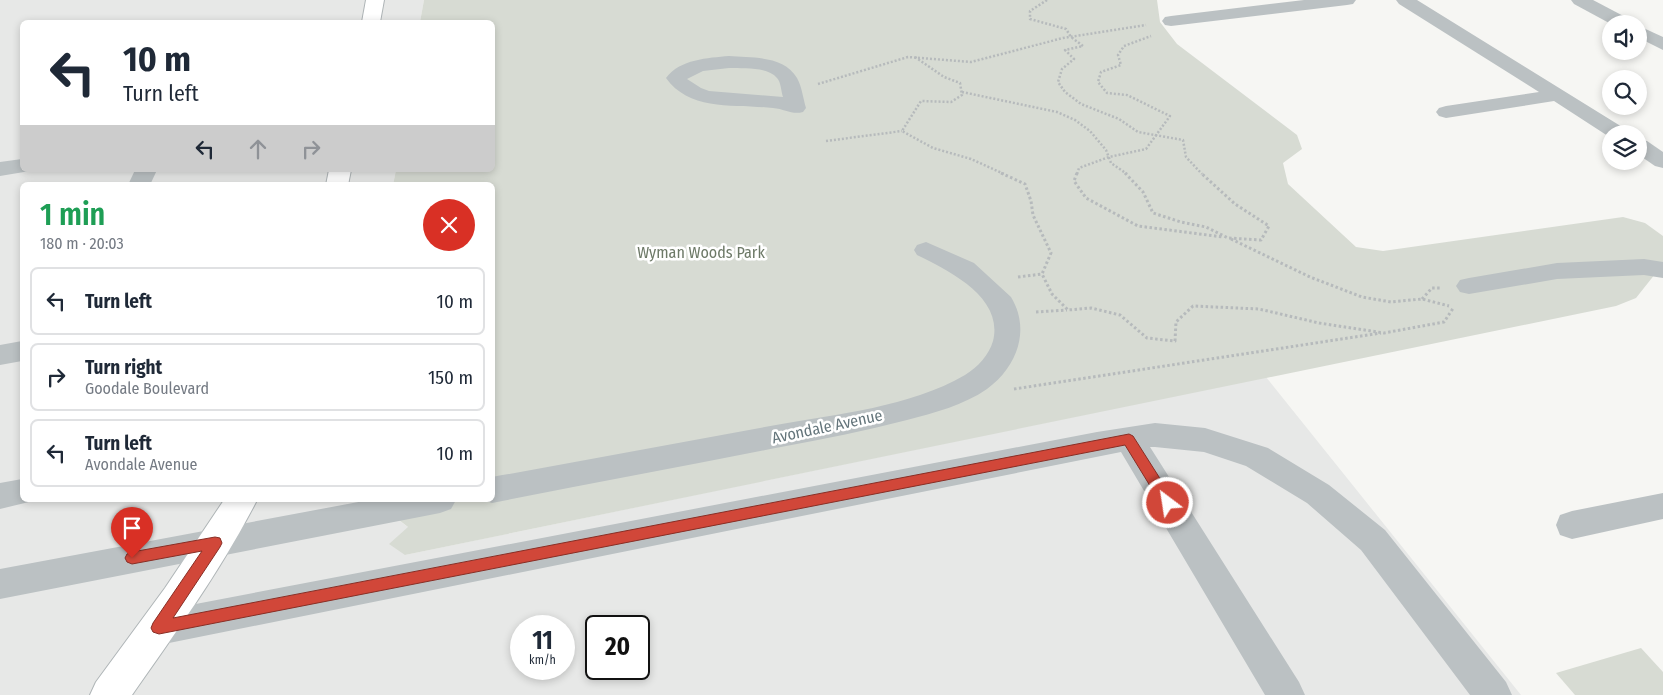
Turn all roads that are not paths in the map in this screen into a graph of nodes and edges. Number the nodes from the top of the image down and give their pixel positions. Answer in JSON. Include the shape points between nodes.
{"nodes":[{"id":1,"x":1347,"y":0,"type":"edge"},
{"id":2,"x":1405,"y":0,"type":"edge"},
{"id":3,"x":1580,"y":0,"type":"edge"},
{"id":4,"x":1608,"y":15,"type":"edge"},
{"id":5,"x":1171,"y":22,"type":"dead end"},
{"id":6,"x":1647,"y":35,"type":"edge"},
{"id":7,"x":1663,"y":44,"type":"edge"},
{"id":8,"x":791,"y":92,"type":"joint"},
{"id":9,"x":1557,"y":95,"type":"junction"},
{"id":10,"x":1446,"y":112,"type":"dead end"},
{"id":11,"x":1605,"y":125,"type":"edge"},
{"id":12,"x":1647,"y":151,"type":"edge"},
{"id":13,"x":1663,"y":161,"type":"edge"},
{"id":14,"x":20,"y":166,"type":"edge"},
{"id":15,"x":0,"y":169,"type":"edge"},
{"id":16,"x":926,"y":250,"type":"dead end"},
{"id":17,"x":1663,"y":270,"type":"edge"},
{"id":18,"x":1469,"y":286,"type":"road end"},
{"id":19,"x":20,"y":351,"type":"edge"},
{"id":20,"x":0,"y":355,"type":"edge"},
{"id":21,"x":1129,"y":439,"type":"junction"},
{"id":22,"x":495,"y":489,"type":"edge"},
{"id":23,"x":20,"y":492,"type":"edge"},
{"id":24,"x":0,"y":496,"type":"edge"},
{"id":25,"x":240,"y":502,"type":"edge"},
{"id":26,"x":430,"y":502,"type":"edge"},
{"id":27,"x":1663,"y":506,"type":"edge"},
{"id":28,"x":1572,"y":525,"type":"dead end"},
{"id":29,"x":215,"y":543,"type":"junction"},
{"id":30,"x":0,"y":584,"type":"edge"},
{"id":31,"x":159,"y":628,"type":"junction"},
{"id":32,"x":109,"y":695,"type":"edge"},
{"id":33,"x":1286,"y":695,"type":"edge"},
{"id":34,"x":1493,"y":695,"type":"edge"}],
"edges":[{"from":1,"to":5,"type":"street"},
{"from":2,"to":9,"type":"street"},
{"from":3,"to":4,"type":"street"},
{"from":6,"to":7,"type":"street"},
{"from":8,"to":8,"type":"street","via":[[787,78],[780,70],[764,65],[702,64],[686,69],[676,78],[679,85],[689,91],[710,97],[780,102],[796,108]]},
{"from":9,"to":10,"type":"street"},
{"from":9,"to":11,"type":"street"},
{"from":12,"to":13,"type":"street"},
{"from":14,"to":15,"type":"street"},
{"from":16,"to":22,"type":"street","name":"Avondale Avenue","via":[[966,269],[1002,303],[1009,330],[1007,342],[991,370],[976,382],[937,401],[864,420]]},
{"from":17,"to":18,"type":"street","via":[[1644,267],[1557,272]]},
{"from":19,"to":20,"type":"street"},
{"from":21,"to":31,"type":"street"},
{"from":21,"to":33,"type":"street"},
{"from":21,"to":34,"type":"street","via":[[1155,435],[1206,440],[1257,457],[1318,494],[1373,540]]},
{"from":23,"to":24,"type":"street"},
{"from":25,"to":29,"type":"main road"},
{"from":26,"to":29,"type":"street"},
{"from":27,"to":28,"type":"street"},
{"from":29,"to":30,"type":"street"},
{"from":29,"to":31,"type":"main road"},
{"from":31,"to":32,"type":"main road"}]}
